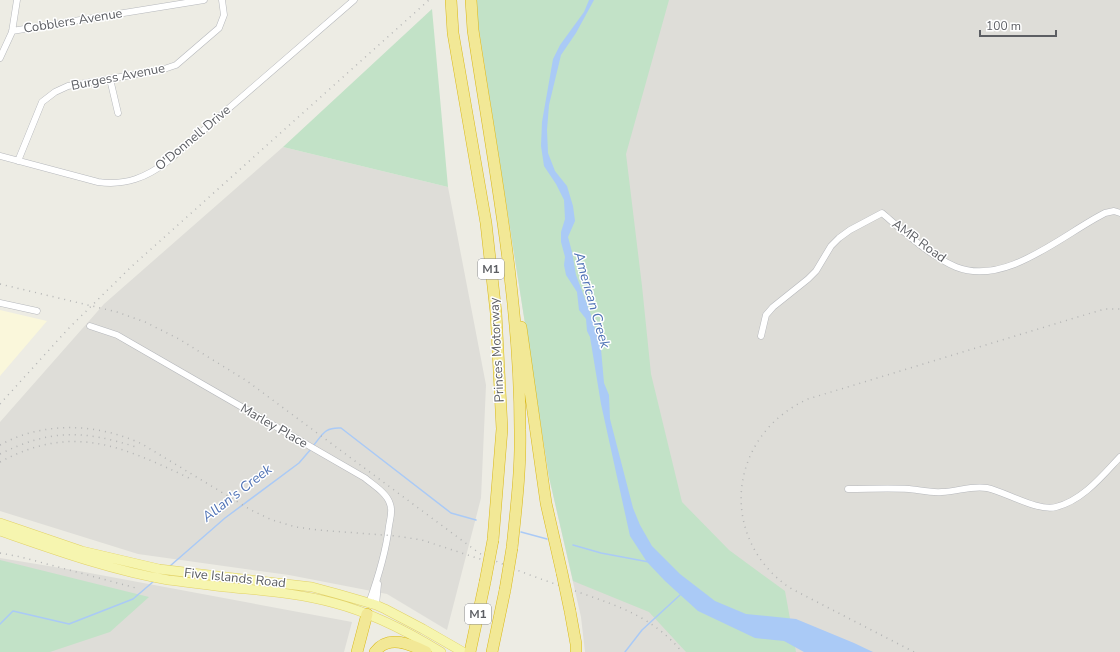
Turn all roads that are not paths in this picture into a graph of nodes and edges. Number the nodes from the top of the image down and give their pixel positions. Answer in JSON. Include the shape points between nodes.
{"nodes":[{"id":1,"x":17,"y":0,"type":"edge"},
{"id":2,"x":204,"y":0,"type":"edge"},
{"id":3,"x":222,"y":0,"type":"edge"},
{"id":4,"x":354,"y":0,"type":"edge"},
{"id":5,"x":450,"y":0,"type":"edge"},
{"id":6,"x":471,"y":0,"type":"edge"},
{"id":7,"x":190,"y":1,"type":"edge"},
{"id":8,"x":12,"y":31,"type":"junction"},
{"id":9,"x":0,"y":58,"type":"edge"},
{"id":10,"x":110,"y":79,"type":"junction"},
{"id":11,"x":118,"y":113,"type":"dead end"},
{"id":12,"x":0,"y":156,"type":"edge"},
{"id":13,"x":18,"y":161,"type":"junction"},
{"id":14,"x":1120,"y":212,"type":"edge"},
{"id":15,"x":504,"y":234,"type":"junction"},
{"id":16,"x":0,"y":303,"type":"edge"},
{"id":17,"x":36,"y":311,"type":"dead end"},
{"id":18,"x":90,"y":326,"type":"dead end"},
{"id":19,"x":760,"y":336,"type":"dead end"},
{"id":20,"x":1120,"y":458,"type":"edge"},
{"id":21,"x":848,"y":489,"type":"dead end"},
{"id":22,"x":0,"y":523,"type":"edge"},
{"id":23,"x":0,"y":531,"type":"edge"},
{"id":24,"x":371,"y":610,"type":"junction"},
{"id":25,"x":493,"y":649,"type":"edge"},
{"id":26,"x":468,"y":650,"type":"edge"},
{"id":27,"x":357,"y":652,"type":"edge"},
{"id":28,"x":364,"y":652,"type":"edge"},
{"id":29,"x":375,"y":652,"type":"edge"},
{"id":30,"x":426,"y":652,"type":"edge"},
{"id":31,"x":441,"y":652,"type":"edge"},
{"id":32,"x":576,"y":652,"type":"edge"}],
"edges":[{"from":1,"to":8,"type":"street"},
{"from":2,"to":7,"type":"street","name":"Cobblers Avenue"},
{"from":3,"to":10,"type":"street","name":"Burgess Avenue","via":[[224,15],[219,28],[176,65]]},
{"from":4,"to":13,"type":"street","name":"O'Donnell Drive","via":[[168,161],[149,174],[134,180],[108,184]]},
{"from":5,"to":26,"type":"highway","name":"Princes Motorway","number":"M1","bridge":true,"via":[[453,33],[486,223],[496,313],[502,430],[493,540]]},
{"from":6,"to":15,"type":"highway","name":"Princes Motorway","number":"M1"},
{"from":7,"to":8,"type":"street","name":"Cobblers Avenue"},
{"from":8,"to":9,"type":"street"},
{"from":10,"to":11,"type":"street"},
{"from":10,"to":13,"type":"street","name":"Burgess Avenue","via":[[68,86],[42,102]]},
{"from":12,"to":13,"type":"street","name":"O'Donnell Drive"},
{"from":14,"to":19,"type":"street","name":"AMR Road","via":[[1105,213],[1016,264],[981,271],[964,270],[924,248],[882,213],[850,230],[831,246],[816,271],[773,307],[766,316]]},
{"from":15,"to":25,"type":"highway","name":"Princes Motorway","number":"M1","bridge":true,"via":[[520,386],[520,416],[518,488],[512,548]]},
{"from":15,"to":32,"type":"highway","bridge":true,"via":[[515,283],[546,503],[570,611]]},
{"from":16,"to":17,"type":"street"},
{"from":18,"to":24,"type":"street","name":"Marley Place","via":[[117,335],[365,478],[386,496],[391,512],[388,535]]},
{"from":20,"to":21,"type":"street","via":[[1079,496],[1052,508],[981,487],[942,492]]},
{"from":22,"to":24,"type":"main road","name":"Five Islands Road","via":[[82,551],[159,569],[312,587]]},
{"from":23,"to":24,"type":"main road","name":"Five Islands Road","via":[[85,560],[150,577],[308,597]]},
{"from":24,"to":26,"type":"main road","name":"Five Islands Road","via":[[423,629]]},
{"from":24,"to":27,"type":"highway"},
{"from":24,"to":28,"type":"highway"},
{"from":24,"to":31,"type":"main road","name":"Five Islands Road"},
{"from":29,"to":30,"type":"highway","via":[[383,645],[396,641]]}]}
